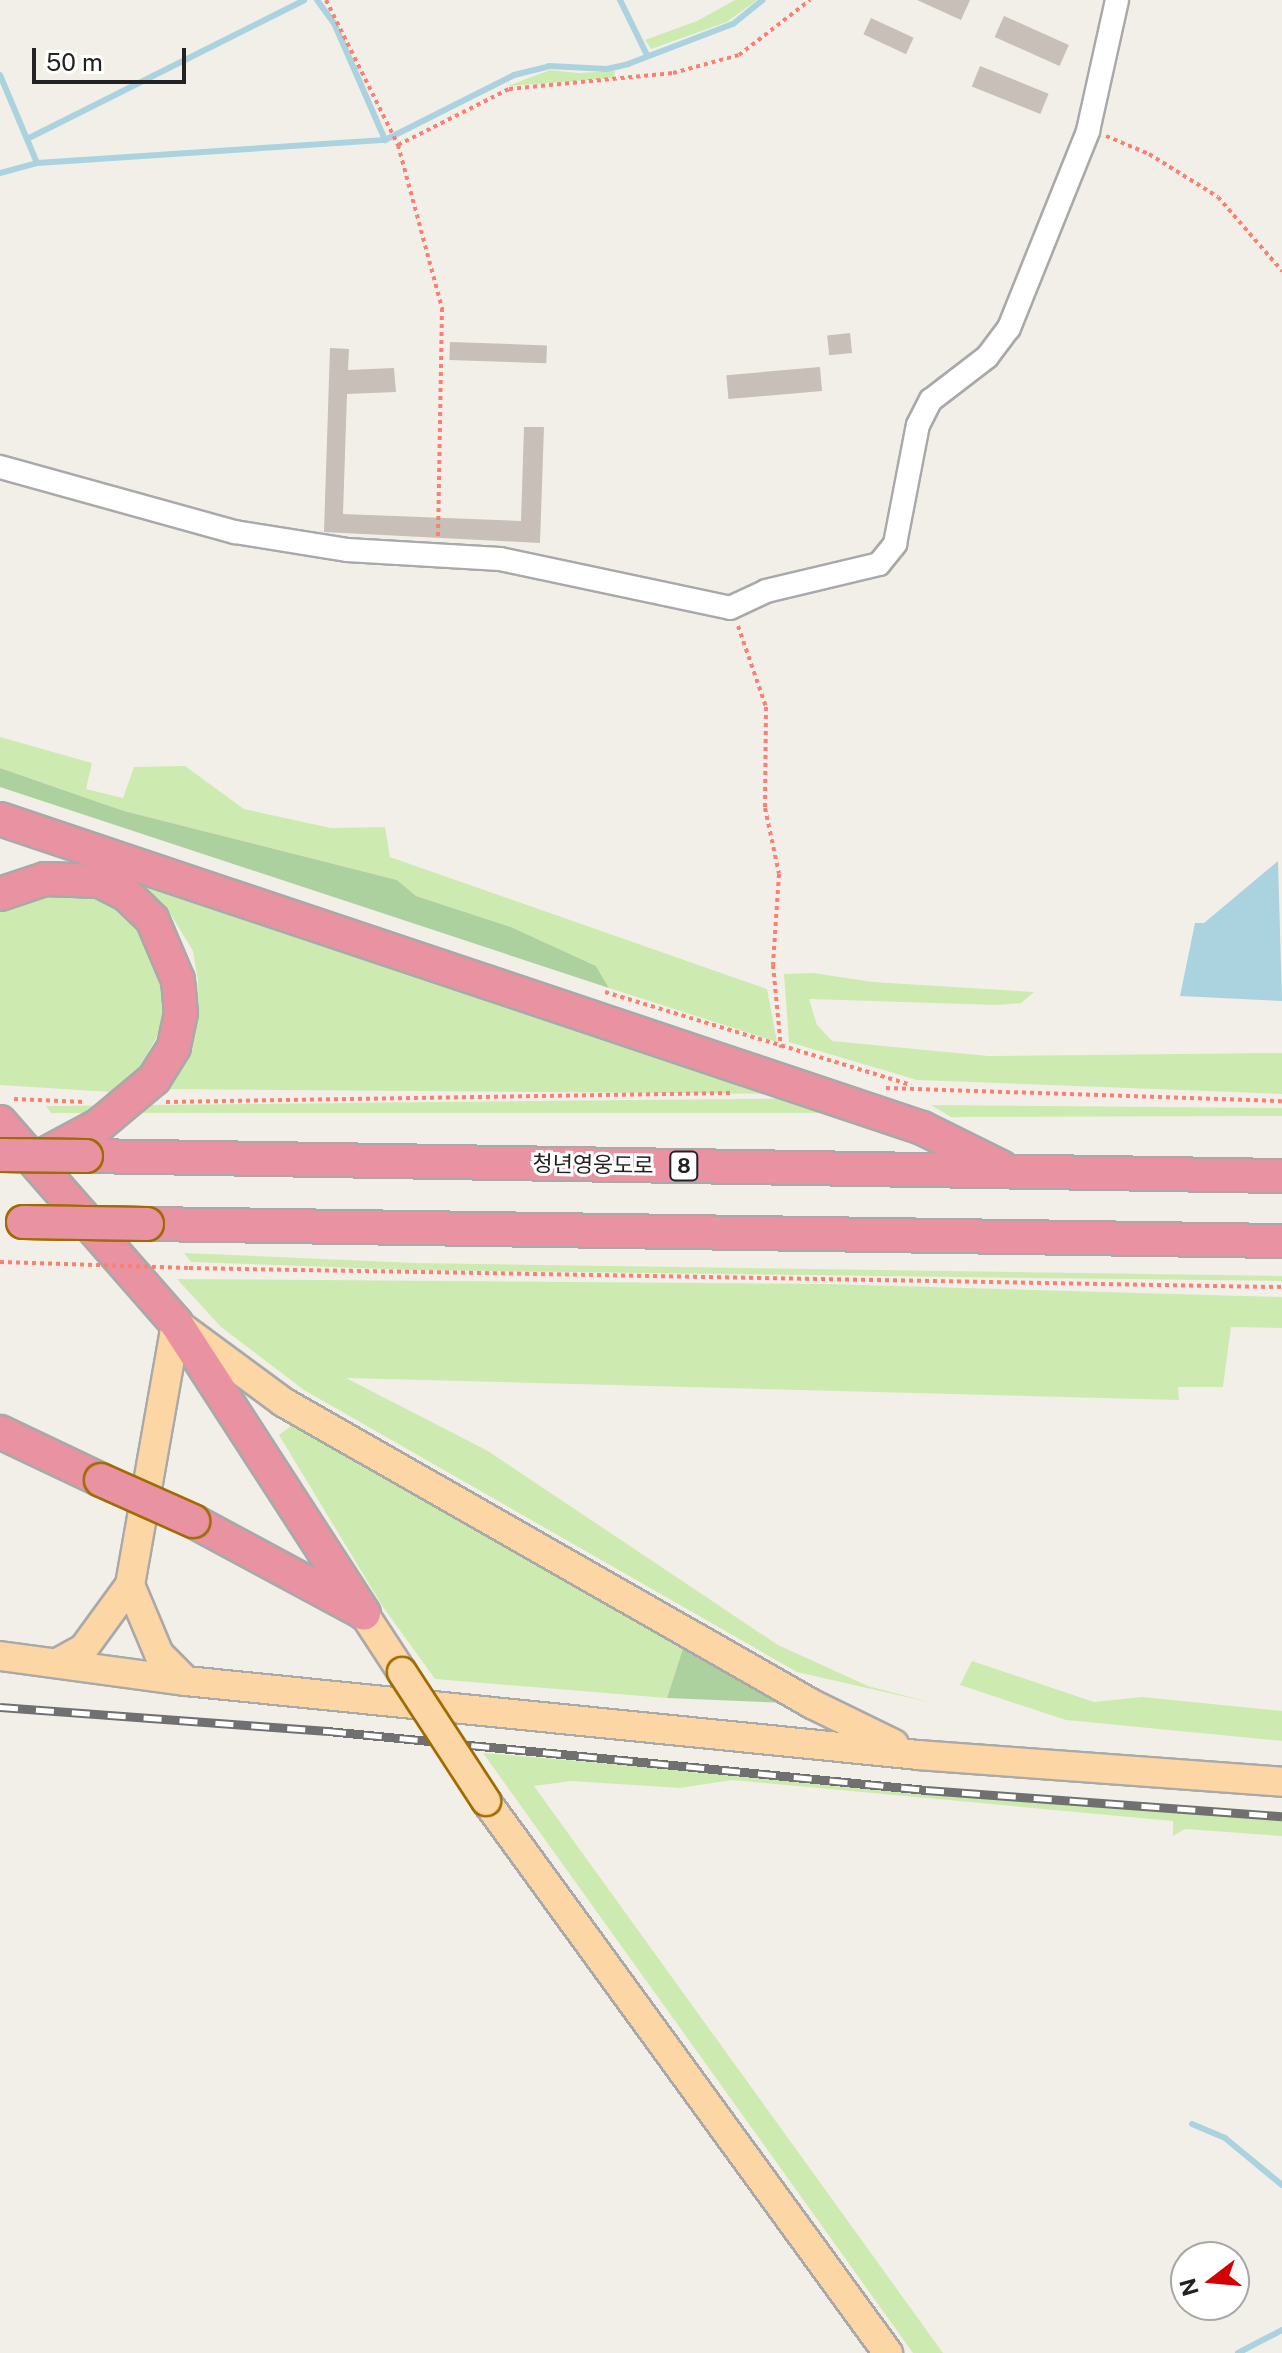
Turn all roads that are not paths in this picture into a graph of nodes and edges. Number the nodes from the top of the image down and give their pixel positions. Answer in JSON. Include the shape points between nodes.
{"nodes":[{"id":1,"x":1117,"y":0,"type":"edge"},
{"id":2,"x":0,"y":467,"type":"edge"},
{"id":3,"x":0,"y":819,"type":"edge"},
{"id":4,"x":0,"y":894,"type":"edge"},
{"id":5,"x":0,"y":1122,"type":"edge"},
{"id":6,"x":78,"y":1148,"type":"junction"},
{"id":7,"x":0,"y":1155,"type":"edge"},
{"id":8,"x":1011,"y":1172,"type":"junction"},
{"id":9,"x":1282,"y":1176,"type":"edge"},
{"id":10,"x":11,"y":1222,"type":"edge"},
{"id":11,"x":1282,"y":1241,"type":"edge"},
{"id":12,"x":176,"y":1323,"type":"junction"},
{"id":13,"x":0,"y":1432,"type":"edge"},
{"id":14,"x":130,"y":1585,"type":"junction"},
{"id":15,"x":364,"y":1614,"type":"junction"},
{"id":16,"x":0,"y":1656,"type":"edge"},
{"id":17,"x":61,"y":1661,"type":"junction"},
{"id":18,"x":186,"y":1681,"type":"junction"},
{"id":19,"x":918,"y":1755,"type":"junction"},
{"id":20,"x":1282,"y":1782,"type":"edge"},
{"id":21,"x":888,"y":2353,"type":"edge"}],
"edges":[{"from":1,"to":2,"type":"street","via":[[1088,131],[1009,328],[987,357],[931,400],[918,425],[895,544],[879,564],[766,591],[730,608],[500,559],[347,550],[235,532]]},
{"from":3,"to":8,"type":"highway","via":[[922,1128]]},
{"from":4,"to":6,"type":"highway","via":[[45,879],[100,881],[126,894],[152,919],[169,949],[181,1013],[174,1047],[154,1079]]},
{"from":5,"to":12,"type":"highway"},
{"from":6,"to":7,"type":"highway","name":"청년영웅도로","number":"8","bridge":true,"via":[[41,1156]]},
{"from":6,"to":8,"type":"highway","name":"청년영웅도로","number":"8"},
{"from":8,"to":9,"type":"highway","name":"청년영웅도로","number":"8"},
{"from":10,"to":11,"type":"highway","bridge":true},
{"from":12,"to":14,"type":"main road"},
{"from":12,"to":15,"type":"highway"},
{"from":12,"to":19,"type":"main road","via":[[283,1402],[812,1704]]},
{"from":13,"to":15,"type":"highway","bridge":true,"via":[[193,1521]]},
{"from":14,"to":17,"type":"main road","via":[[84,1648]]},
{"from":14,"to":18,"type":"main road","via":[[159,1654]]},
{"from":15,"to":21,"type":"main road","bridge":true,"via":[[486,1801]]},
{"from":16,"to":17,"type":"main road"},
{"from":17,"to":18,"type":"main road"},
{"from":18,"to":19,"type":"main road"},
{"from":19,"to":20,"type":"main road"}]}
